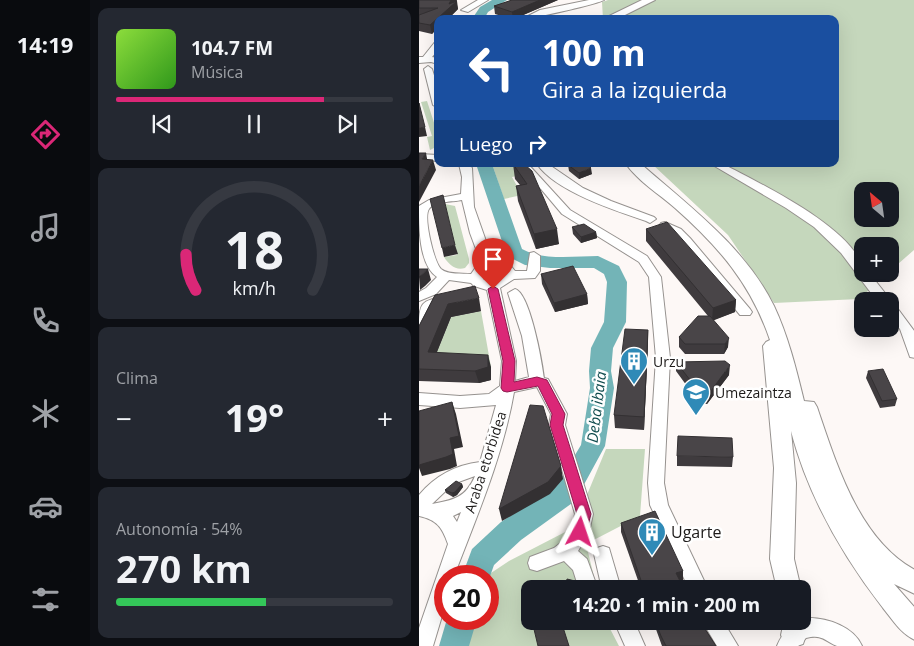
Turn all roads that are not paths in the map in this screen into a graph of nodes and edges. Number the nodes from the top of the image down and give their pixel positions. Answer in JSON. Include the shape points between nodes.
{"nodes":[{"id":1,"x":467,"y":0,"type":"edge"},
{"id":2,"x":484,"y":0,"type":"edge"},
{"id":3,"x":600,"y":0,"type":"edge"},
{"id":4,"x":650,"y":0,"type":"edge"},
{"id":5,"x":465,"y":10,"type":"junction"},
{"id":6,"x":463,"y":15,"type":"edge"},
{"id":7,"x":536,"y":15,"type":"edge"},
{"id":8,"x":617,"y":15,"type":"edge"},
{"id":9,"x":434,"y":48,"type":"edge"},
{"id":10,"x":423,"y":59,"type":"edge"},
{"id":11,"x":424,"y":69,"type":"edge"},
{"id":12,"x":434,"y":84,"type":"edge"},
{"id":13,"x":419,"y":157,"type":"edge"},
{"id":14,"x":434,"y":158,"type":"edge"},
{"id":15,"x":465,"y":167,"type":"edge"},
{"id":16,"x":525,"y":167,"type":"edge"},
{"id":17,"x":546,"y":167,"type":"edge"},
{"id":18,"x":636,"y":167,"type":"edge"},
{"id":19,"x":721,"y":167,"type":"edge"},
{"id":20,"x":467,"y":196,"type":"junction"},
{"id":21,"x":420,"y":215,"type":"edge"},
{"id":22,"x":423,"y":248,"type":"edge"},
{"id":23,"x":489,"y":266,"type":"junction"},
{"id":24,"x":533,"y":266,"type":"dead end"},
{"id":25,"x":419,"y":269,"type":"edge"},
{"id":26,"x":440,"y":274,"type":"junction"},
{"id":27,"x":509,"y":275,"type":"junction"},
{"id":28,"x":477,"y":290,"type":"junction"},
{"id":29,"x":877,"y":292,"type":"edge"},
{"id":30,"x":515,"y":293,"type":"dead end"},
{"id":31,"x":419,"y":297,"type":"edge"},
{"id":32,"x":764,"y":304,"type":"junction"},
{"id":33,"x":745,"y":312,"type":"dead end"},
{"id":34,"x":899,"y":319,"type":"edge"},
{"id":35,"x":419,"y":321,"type":"edge"},
{"id":36,"x":914,"y":353,"type":"edge"},
{"id":37,"x":785,"y":362,"type":"junction"},
{"id":38,"x":537,"y":381,"type":"junction"},
{"id":39,"x":507,"y":388,"type":"junction"},
{"id":40,"x":419,"y":399,"type":"edge"},
{"id":41,"x":486,"y":468,"type":"junction"},
{"id":42,"x":476,"y":494,"type":"junction"},
{"id":43,"x":424,"y":510,"type":"edge"},
{"id":44,"x":457,"y":544,"type":"junction"},
{"id":45,"x":565,"y":550,"type":"junction"},
{"id":46,"x":603,"y":554,"type":"dead end"},
{"id":47,"x":537,"y":564,"type":"dead end"},
{"id":48,"x":449,"y":565,"type":"edge"},
{"id":49,"x":586,"y":580,"type":"edge"},
{"id":50,"x":610,"y":580,"type":"edge"},
{"id":51,"x":695,"y":580,"type":"edge"},
{"id":52,"x":787,"y":580,"type":"edge"},
{"id":53,"x":914,"y":583,"type":"edge"},
{"id":54,"x":434,"y":611,"type":"edge"},
{"id":55,"x":914,"y":628,"type":"edge"},
{"id":56,"x":628,"y":630,"type":"edge"},
{"id":57,"x":718,"y":630,"type":"edge"},
{"id":58,"x":792,"y":634,"type":"edge"},
{"id":59,"x":423,"y":646,"type":"edge"},
{"id":60,"x":635,"y":646,"type":"edge"},
{"id":61,"x":728,"y":646,"type":"edge"},
{"id":62,"x":852,"y":646,"type":"edge"}],
"edges":[{"from":1,"to":5,"type":"street"},
{"from":2,"to":5,"type":"street"},
{"from":3,"to":7,"type":"street"},
{"from":4,"to":8,"type":"main road"},
{"from":5,"to":6,"type":"street"},
{"from":9,"to":10,"type":"street"},
{"from":11,"to":12,"type":"street"},
{"from":13,"to":14,"type":"street"},
{"from":15,"to":20,"type":"street","via":[[469,177]]},
{"from":16,"to":51,"type":"street","via":[[567,212],[643,259],[655,277],[663,358],[656,483],[659,505]]},
{"from":17,"to":33,"type":"street","via":[[581,190],[650,219],[665,218],[668,221],[665,226],[686,241]]},
{"from":18,"to":32,"type":"main road","via":[[730,255]]},
{"from":19,"to":29,"type":"street","via":[[830,234]]},
{"from":20,"to":21,"type":"street","via":[[430,203]]},
{"from":20,"to":23,"type":"street"},
{"from":21,"to":22,"type":"street"},
{"from":22,"to":26,"type":"street"},
{"from":23,"to":27,"type":"street","via":[[503,267]]},
{"from":23,"to":28,"type":"street","via":[[480,270],[476,277]]},
{"from":24,"to":27,"type":"street"},
{"from":25,"to":26,"type":"street"},
{"from":26,"to":28,"type":"street","via":[[461,276]]},
{"from":26,"to":31,"type":"street","via":[[431,291]]},
{"from":27,"to":28,"type":"street","via":[[505,281]]},
{"from":28,"to":35,"type":"street","via":[[431,303]]},
{"from":28,"to":39,"type":"street","name":"Araba etorbidea","via":[[509,361]]},
{"from":30,"to":38,"type":"street","via":[[535,361]]},
{"from":32,"to":37,"type":"main road"},
{"from":32,"to":52,"type":"main road","via":[[772,341],[785,468],[782,562]]},
{"from":34,"to":36,"type":"street","via":[[906,328]]},
{"from":37,"to":53,"type":"main road","via":[[803,395],[843,503],[870,545],[894,570]]},
{"from":37,"to":55,"type":"main road","via":[[805,444],[832,511],[878,585]]},
{"from":38,"to":39,"type":"street"},
{"from":38,"to":45,"type":"street","via":[[543,383],[559,414],[557,425],[584,514],[580,532]]},
{"from":39,"to":40,"type":"street","via":[[493,400]]},
{"from":39,"to":41,"type":"street","name":"Araba etorbidea"},
{"from":41,"to":42,"type":"street","name":"Araba etorbidea"},
{"from":41,"to":43,"type":"street","via":[[451,476],[437,486]]},
{"from":42,"to":43,"type":"street","via":[[449,510]]},
{"from":42,"to":44,"type":"street","name":"Araba etorbidea"},
{"from":43,"to":44,"type":"street","via":[[445,517]]},
{"from":44,"to":48,"type":"street","name":"Araba etorbidea"},
{"from":45,"to":47,"type":"street"},
{"from":45,"to":49,"type":"street","via":[[580,565]]},
{"from":46,"to":50,"type":"street"},
{"from":54,"to":59,"type":"street","name":"Araba etorbidea"},
{"from":56,"to":60,"type":"street"},
{"from":57,"to":61,"type":"street"},
{"from":58,"to":62,"type":"street","via":[[817,627],[830,629]]}]}
